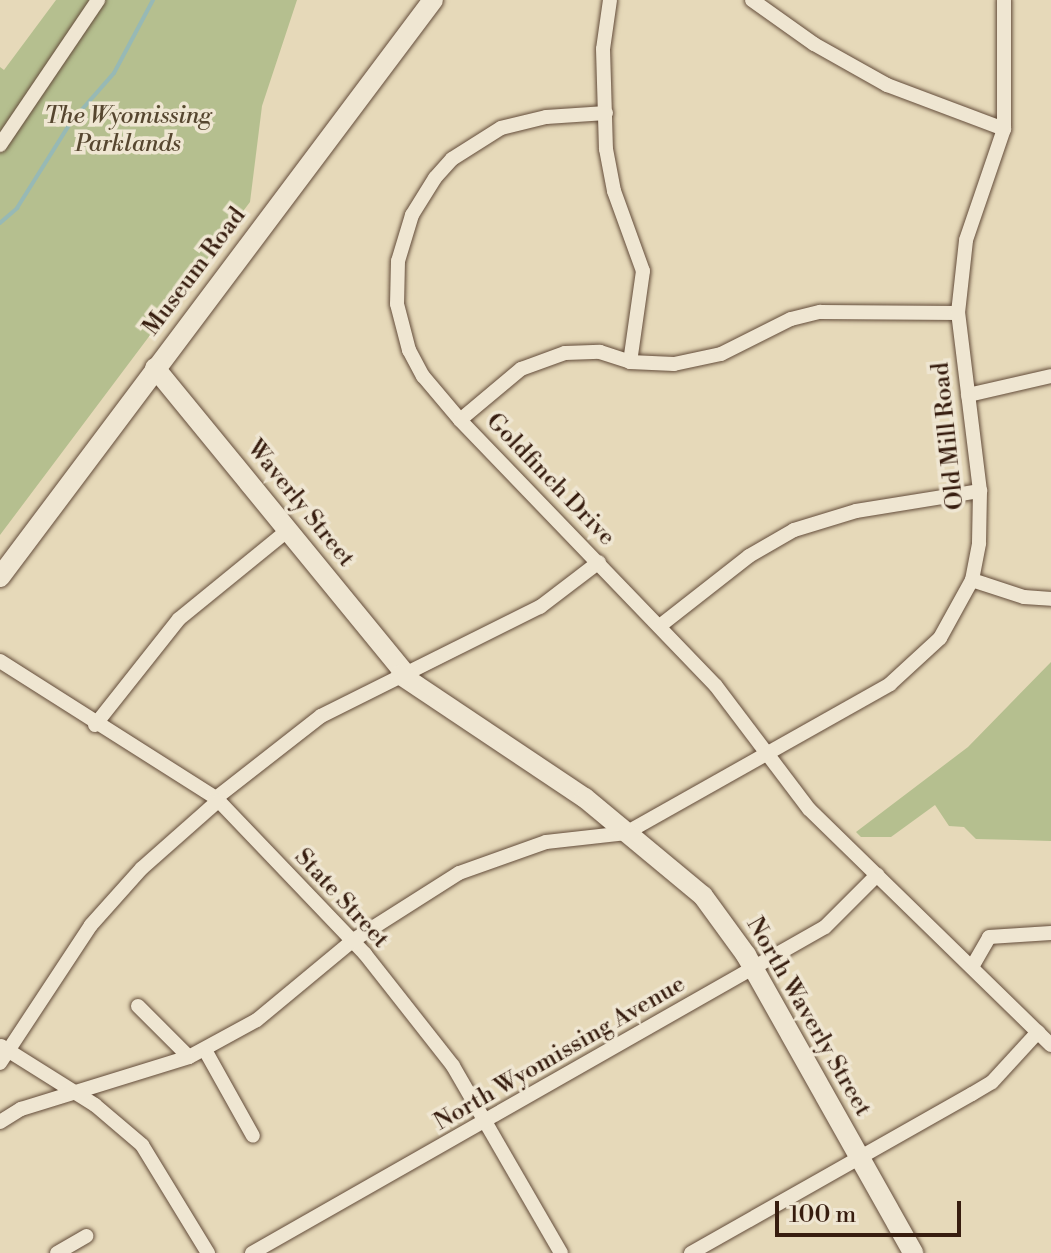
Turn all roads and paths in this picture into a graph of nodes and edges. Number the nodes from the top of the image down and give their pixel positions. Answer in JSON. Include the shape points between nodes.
{"nodes":[{"id":1,"x":98,"y":0,"type":"edge"},
{"id":2,"x":433,"y":0,"type":"edge"},
{"id":3,"x":610,"y":0,"type":"edge"},
{"id":4,"x":752,"y":0,"type":"edge"},
{"id":5,"x":1004,"y":0,"type":"edge"},
{"id":6,"x":606,"y":113,"type":"junction"},
{"id":7,"x":1004,"y":129,"type":"junction"},
{"id":8,"x":0,"y":145,"type":"edge"},
{"id":9,"x":958,"y":313,"type":"junction"},
{"id":10,"x":630,"y":362,"type":"junction"},
{"id":11,"x":155,"y":368,"type":"junction"},
{"id":12,"x":1051,"y":376,"type":"edge"},
{"id":13,"x":968,"y":395,"type":"junction"},
{"id":14,"x":460,"y":420,"type":"junction"},
{"id":15,"x":980,"y":491,"type":"junction"},
{"id":16,"x":288,"y":530,"type":"junction"},
{"id":17,"x":599,"y":562,"type":"junction"},
{"id":18,"x":0,"y":577,"type":"edge"},
{"id":19,"x":972,"y":580,"type":"junction"},
{"id":20,"x":1051,"y":599,"type":"edge"},
{"id":21,"x":661,"y":625,"type":"junction"},
{"id":22,"x":0,"y":661,"type":"edge"},
{"id":23,"x":403,"y":674,"type":"junction"},
{"id":24,"x":95,"y":725,"type":"junction"},
{"id":25,"x":766,"y":757,"type":"junction"},
{"id":26,"x":217,"y":800,"type":"junction"},
{"id":27,"x":626,"y":833,"type":"junction"},
{"id":28,"x":877,"y":875,"type":"junction"},
{"id":29,"x":1051,"y":933,"type":"edge"},
{"id":30,"x":352,"y":941,"type":"junction"},
{"id":31,"x":972,"y":967,"type":"junction"},
{"id":32,"x":753,"y":969,"type":"junction"},
{"id":33,"x":138,"y":1006,"type":"dead end"},
{"id":34,"x":1038,"y":1032,"type":"junction"},
{"id":35,"x":1051,"y":1045,"type":"edge"},
{"id":36,"x":205,"y":1050,"type":"junction"},
{"id":37,"x":2,"y":1053,"type":"edge"},
{"id":38,"x":189,"y":1057,"type":"junction"},
{"id":39,"x":80,"y":1095,"type":"junction"},
{"id":40,"x":486,"y":1120,"type":"junction"},
{"id":41,"x":0,"y":1122,"type":"edge"},
{"id":42,"x":253,"y":1136,"type":"dead end"},
{"id":43,"x":859,"y":1158,"type":"junction"},
{"id":44,"x":87,"y":1236,"type":"dead end"},
{"id":45,"x":57,"y":1253,"type":"edge"},
{"id":46,"x":208,"y":1253,"type":"edge"},
{"id":47,"x":252,"y":1253,"type":"edge"},
{"id":48,"x":561,"y":1253,"type":"edge"},
{"id":49,"x":691,"y":1253,"type":"edge"},
{"id":50,"x":913,"y":1253,"type":"edge"}],
"edges":[{"from":1,"to":8,"type":"street"},
{"from":2,"to":11,"type":"street","name":"Museum Road"},
{"from":3,"to":6,"type":"street","via":[[603,49]]},
{"from":4,"to":7,"type":"street","via":[[814,44],[887,85]]},
{"from":5,"to":7,"type":"street","name":"Old Mill Road"},
{"from":6,"to":10,"type":"street","via":[[611,177],[643,271]]},
{"from":6,"to":14,"type":"street","name":"Goldfinch Drive","via":[[527,120],[488,135],[452,159],[412,215],[398,261],[399,320],[423,376]]},
{"from":7,"to":9,"type":"street","name":"Old Mill Road","via":[[966,240]]},
{"from":9,"to":10,"type":"street","via":[[820,312],[791,319],[706,359]]},
{"from":9,"to":13,"type":"street","name":"Old Mill Road"},
{"from":10,"to":14,"type":"street","via":[[600,352],[548,357],[521,369]]},
{"from":11,"to":16,"type":"street","name":"Waverly Street"},
{"from":11,"to":18,"type":"street","name":"Museum Road"},
{"from":12,"to":13,"type":"street"},
{"from":13,"to":15,"type":"street","name":"Old Mill Road"},
{"from":14,"to":17,"type":"street","name":"Goldfinch Drive"},
{"from":15,"to":19,"type":"street","name":"Old Mill Road"},
{"from":15,"to":21,"type":"street","via":[[856,511],[794,530],[749,556]]},
{"from":16,"to":23,"type":"street","name":"Waverly Street"},
{"from":16,"to":24,"type":"street","via":[[179,619]]},
{"from":17,"to":21,"type":"street","name":"Goldfinch Drive"},
{"from":17,"to":23,"type":"street","via":[[540,607]]},
{"from":19,"to":20,"type":"street","via":[[1024,597]]},
{"from":19,"to":25,"type":"street","name":"Old Mill Road","via":[[960,609],[923,657],[890,684]]},
{"from":21,"to":25,"type":"street","name":"Goldfinch Drive","via":[[716,686]]},
{"from":22,"to":24,"type":"street","name":"State Street"},
{"from":23,"to":26,"type":"street","via":[[321,716]]},
{"from":23,"to":27,"type":"street","name":"Waverly Street","via":[[585,798]]},
{"from":24,"to":26,"type":"street","name":"State Street"},
{"from":25,"to":27,"type":"street","name":"Old Mill Road"},
{"from":25,"to":28,"type":"street","name":"Goldfinch Drive","via":[[809,809]]},
{"from":26,"to":30,"type":"street","name":"State Street"},
{"from":26,"to":37,"type":"street","via":[[142,868],[91,925]]},
{"from":27,"to":30,"type":"street","via":[[567,837],[494,858],[423,894]]},
{"from":27,"to":32,"type":"street","name":"North Waverly Street","via":[[703,896]]},
{"from":28,"to":31,"type":"street","name":"Goldfinch Drive"},
{"from":28,"to":32,"type":"street","name":"North Wyomissing Avenue","via":[[825,927]]},
{"from":29,"to":31,"type":"street","via":[[989,937]]},
{"from":30,"to":36,"type":"street","via":[[284,1000]]},
{"from":30,"to":40,"type":"street","name":"State Street","via":[[430,1034]]},
{"from":31,"to":34,"type":"street","name":"Goldfinch Drive"},
{"from":32,"to":40,"type":"street","name":"North Wyomissing Avenue"},
{"from":32,"to":43,"type":"street","name":"North Waverly Street"},
{"from":33,"to":38,"type":"street"},
{"from":34,"to":35,"type":"street","name":"Goldfinch Drive"},
{"from":34,"to":43,"type":"street","via":[[992,1082]]},
{"from":36,"to":38,"type":"street"},
{"from":36,"to":42,"type":"street"},
{"from":37,"to":39,"type":"street"},
{"from":38,"to":39,"type":"street"},
{"from":39,"to":41,"type":"street","via":[[21,1109]]},
{"from":39,"to":46,"type":"street","via":[[142,1145]]},
{"from":40,"to":47,"type":"street","name":"North Wyomissing Avenue"},
{"from":40,"to":48,"type":"street","name":"State Street"},
{"from":43,"to":49,"type":"street"},
{"from":43,"to":50,"type":"street","name":"North Waverly Street"},
{"from":44,"to":45,"type":"street"}]}
